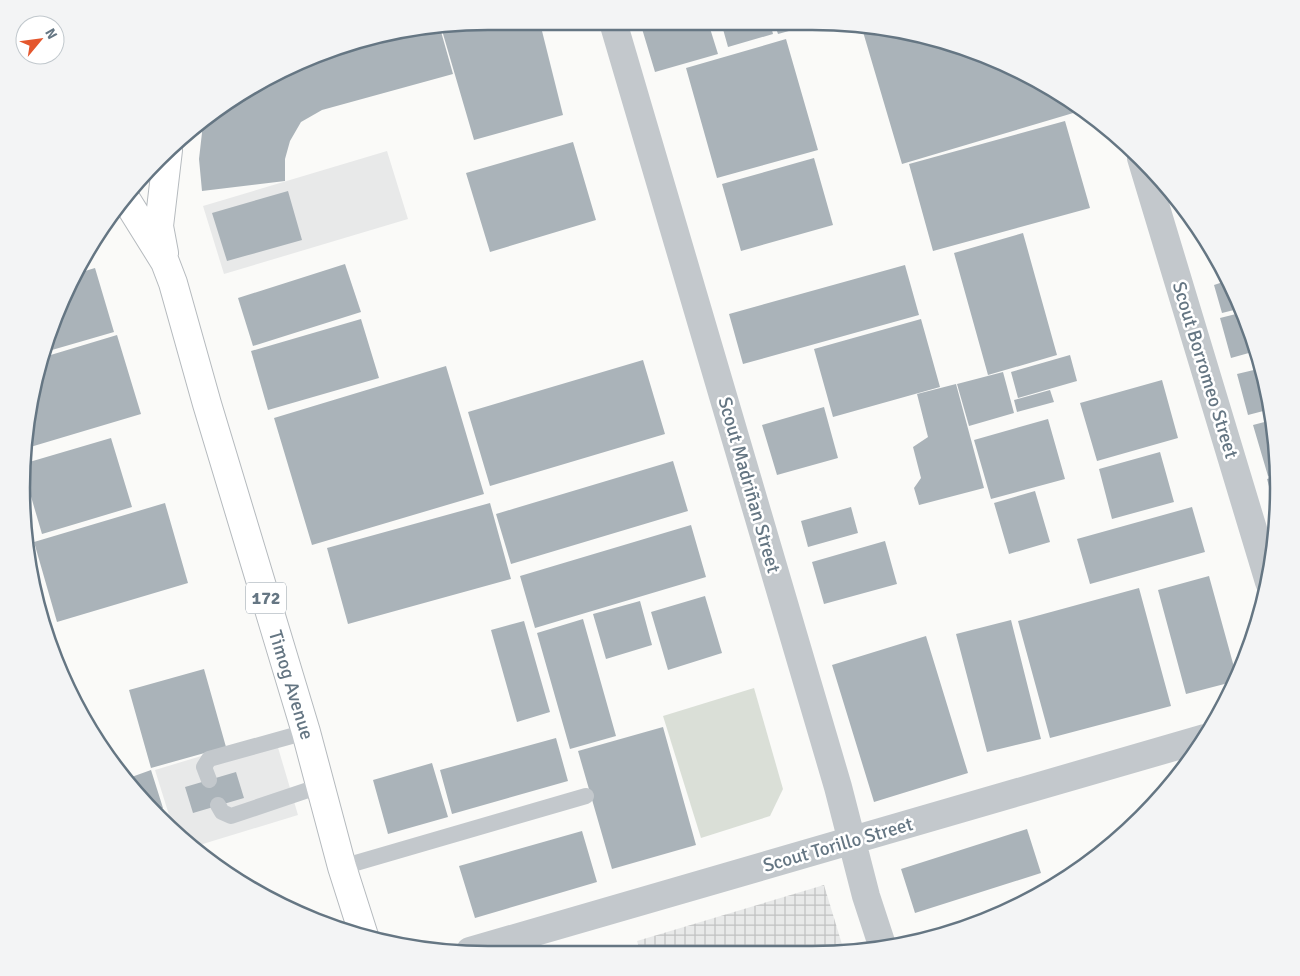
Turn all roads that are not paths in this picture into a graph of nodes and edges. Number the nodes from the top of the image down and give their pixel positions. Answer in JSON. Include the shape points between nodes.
{"nodes":[{"id":1,"x":615,"y":30,"type":"edge"},
{"id":2,"x":167,"y":162,"type":"edge"},
{"id":3,"x":1148,"y":177,"type":"edge"},
{"id":4,"x":129,"y":204,"type":"edge"},
{"id":5,"x":165,"y":262,"type":"junction"},
{"id":6,"x":1263,"y":563,"type":"edge"},
{"id":7,"x":306,"y":732,"type":"junction"},
{"id":8,"x":1193,"y":741,"type":"edge"},
{"id":9,"x":209,"y":780,"type":"dead end"},
{"id":10,"x":320,"y":786,"type":"junction"},
{"id":11,"x":586,"y":796,"type":"dead end"},
{"id":12,"x":218,"y":805,"type":"dead end"},
{"id":13,"x":853,"y":840,"type":"junction"},
{"id":14,"x":342,"y":867,"type":"junction"},
{"id":15,"x":361,"y":928,"type":"edge"},
{"id":16,"x":881,"y":941,"type":"edge"},
{"id":17,"x":487,"y":946,"type":"edge"}],
"edges":[{"from":1,"to":13,"type":"street","name":"Scout Madriñan Street"},
{"from":2,"to":5,"type":"main road","name":"Timog Avenue","number":"172","via":[[159,226]]},
{"from":3,"to":6,"type":"street","name":"Scout Borromeo Street"},
{"from":4,"to":5,"type":"main road","name":"Timog Avenue","number":"172"},
{"from":5,"to":7,"type":"main road","name":"Timog Avenue","number":"172"},
{"from":7,"to":9,"type":"lane","via":[[209,759],[204,767]]},
{"from":7,"to":10,"type":"main road","name":"Timog Avenue","number":"172"},
{"from":8,"to":13,"type":"street","name":"Scout Torillo Street"},
{"from":10,"to":12,"type":"lane","via":[[231,816],[222,812]]},
{"from":10,"to":14,"type":"main road","name":"Timog Avenue","number":"172"},
{"from":11,"to":14,"type":"lane"},
{"from":13,"to":16,"type":"street","name":"Scout Madriñan Street"},
{"from":13,"to":17,"type":"street","name":"Scout Torillo Street"},
{"from":14,"to":15,"type":"main road","name":"Timog Avenue","number":"172"}]}
